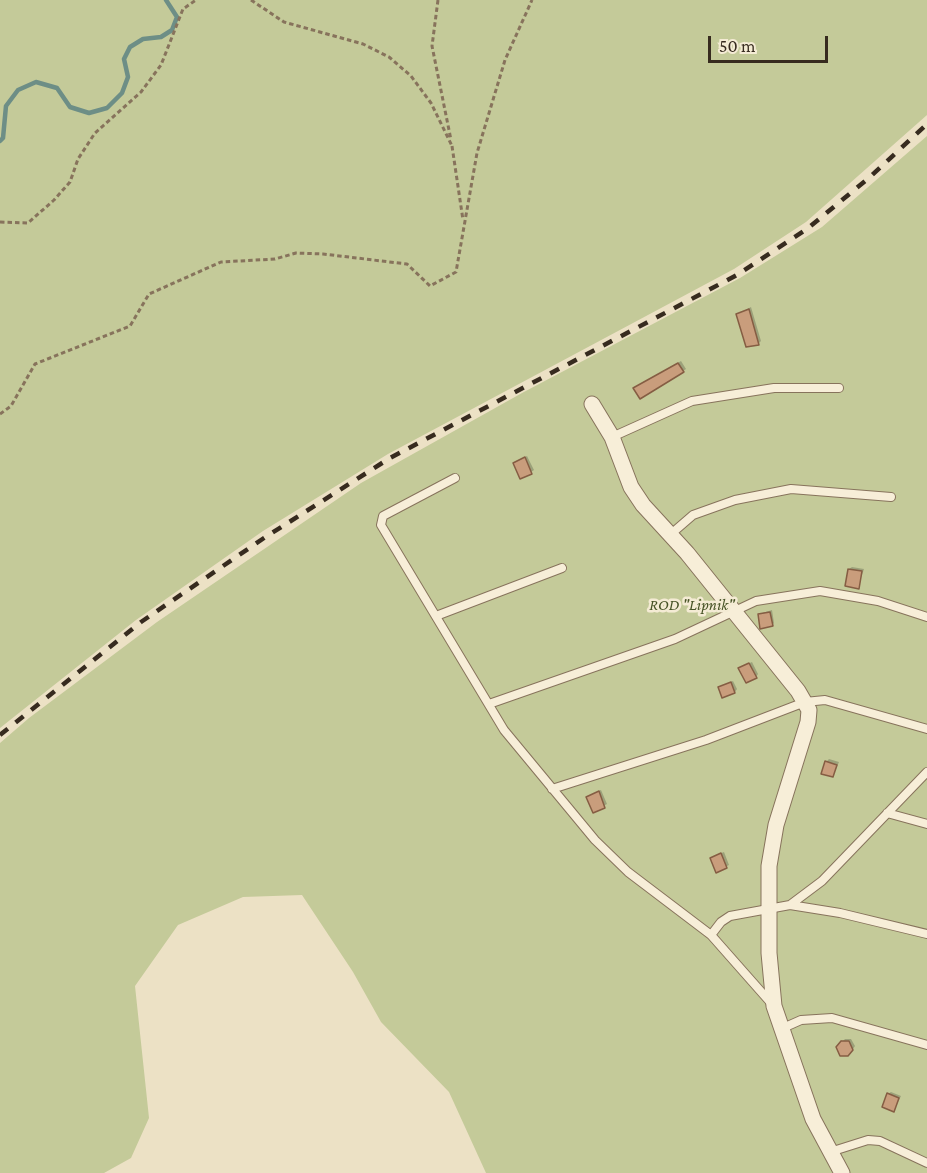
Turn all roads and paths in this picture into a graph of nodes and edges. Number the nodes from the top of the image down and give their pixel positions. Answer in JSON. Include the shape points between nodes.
{"nodes":[{"id":1,"x":196,"y":0,"type":"edge"},
{"id":2,"x":251,"y":0,"type":"edge"},
{"id":3,"x":438,"y":0,"type":"edge"},
{"id":4,"x":532,"y":0,"type":"edge"},
{"id":5,"x":452,"y":146,"type":"junction"},
{"id":6,"x":0,"y":222,"type":"edge"},
{"id":7,"x":464,"y":223,"type":"junction"},
{"id":8,"x":839,"y":388,"type":"dead end"},
{"id":9,"x":592,"y":404,"type":"dead end"},
{"id":10,"x":0,"y":414,"type":"edge"},
{"id":11,"x":612,"y":437,"type":"junction"},
{"id":12,"x":455,"y":478,"type":"dead end"},
{"id":13,"x":891,"y":497,"type":"dead end"},
{"id":14,"x":671,"y":534,"type":"junction"},
{"id":15,"x":562,"y":568,"type":"dead end"},
{"id":16,"x":734,"y":610,"type":"junction"},
{"id":17,"x":436,"y":616,"type":"junction"},
{"id":18,"x":927,"y":616,"type":"edge"},
{"id":19,"x":805,"y":702,"type":"junction"},
{"id":20,"x":489,"y":704,"type":"junction"},
{"id":21,"x":927,"y":729,"type":"edge"},
{"id":22,"x":927,"y":771,"type":"edge"},
{"id":23,"x":552,"y":789,"type":"junction"},
{"id":24,"x":887,"y":813,"type":"junction"},
{"id":25,"x":927,"y":824,"type":"edge"},
{"id":26,"x":790,"y":905,"type":"junction"},
{"id":27,"x":768,"y":911,"type":"junction"},
{"id":28,"x":927,"y":934,"type":"edge"},
{"id":29,"x":711,"y":935,"type":"junction"},
{"id":30,"x":774,"y":1006,"type":"junction"},
{"id":31,"x":783,"y":1028,"type":"junction"},
{"id":32,"x":927,"y":1045,"type":"edge"},
{"id":33,"x":829,"y":1152,"type":"junction"},
{"id":34,"x":927,"y":1163,"type":"edge"},
{"id":35,"x":842,"y":1173,"type":"edge"}],
"edges":[{"from":1,"to":6,"type":"path","via":[[183,9],[161,65],[141,92],[95,133],[78,159],[70,182],[27,223]]},
{"from":2,"to":5,"type":"path","via":[[284,22],[363,44],[389,57],[411,76],[431,103]]},
{"from":3,"to":5,"type":"path","via":[[432,46]]},
{"from":4,"to":7,"type":"path","via":[[498,81],[477,153]]},
{"from":5,"to":7,"type":"path"},
{"from":7,"to":10,"type":"path","via":[[456,272],[430,286],[407,264],[323,254],[296,253],[275,259],[221,262],[149,294],[130,326],[35,364],[11,406]]},
{"from":8,"to":11,"type":"lane","via":[[774,388],[692,401]]},
{"from":9,"to":11,"type":"street"},
{"from":11,"to":14,"type":"street","via":[[631,487]]},
{"from":12,"to":17,"type":"lane","via":[[380,520]]},
{"from":13,"to":14,"type":"lane","via":[[791,489],[735,500],[693,515]]},
{"from":14,"to":16,"type":"street"},
{"from":15,"to":17,"type":"lane"},
{"from":16,"to":18,"type":"lane","via":[[756,601],[820,591],[878,601]]},
{"from":16,"to":19,"type":"street"},
{"from":16,"to":20,"type":"lane","via":[[675,639]]},
{"from":17,"to":20,"type":"lane"},
{"from":19,"to":21,"type":"lane","via":[[825,700]]},
{"from":19,"to":23,"type":"lane","via":[[706,740]]},
{"from":19,"to":27,"type":"street","via":[[808,722],[776,825]]},
{"from":20,"to":23,"type":"lane","via":[[504,730]]},
{"from":22,"to":24,"type":"lane"},
{"from":23,"to":29,"type":"lane","via":[[628,872]]},
{"from":24,"to":25,"type":"lane"},
{"from":24,"to":26,"type":"lane","via":[[822,881]]},
{"from":26,"to":27,"type":"lane"},
{"from":26,"to":28,"type":"lane"},
{"from":27,"to":29,"type":"lane","via":[[730,916]]},
{"from":27,"to":30,"type":"street"},
{"from":29,"to":30,"type":"lane"},
{"from":30,"to":31,"type":"street"},
{"from":31,"to":32,"type":"lane","via":[[801,1020],[832,1018]]},
{"from":31,"to":33,"type":"street","via":[[807,1102]]},
{"from":33,"to":34,"type":"lane","via":[[860,1142],[880,1141]]},
{"from":33,"to":35,"type":"street"}]}
